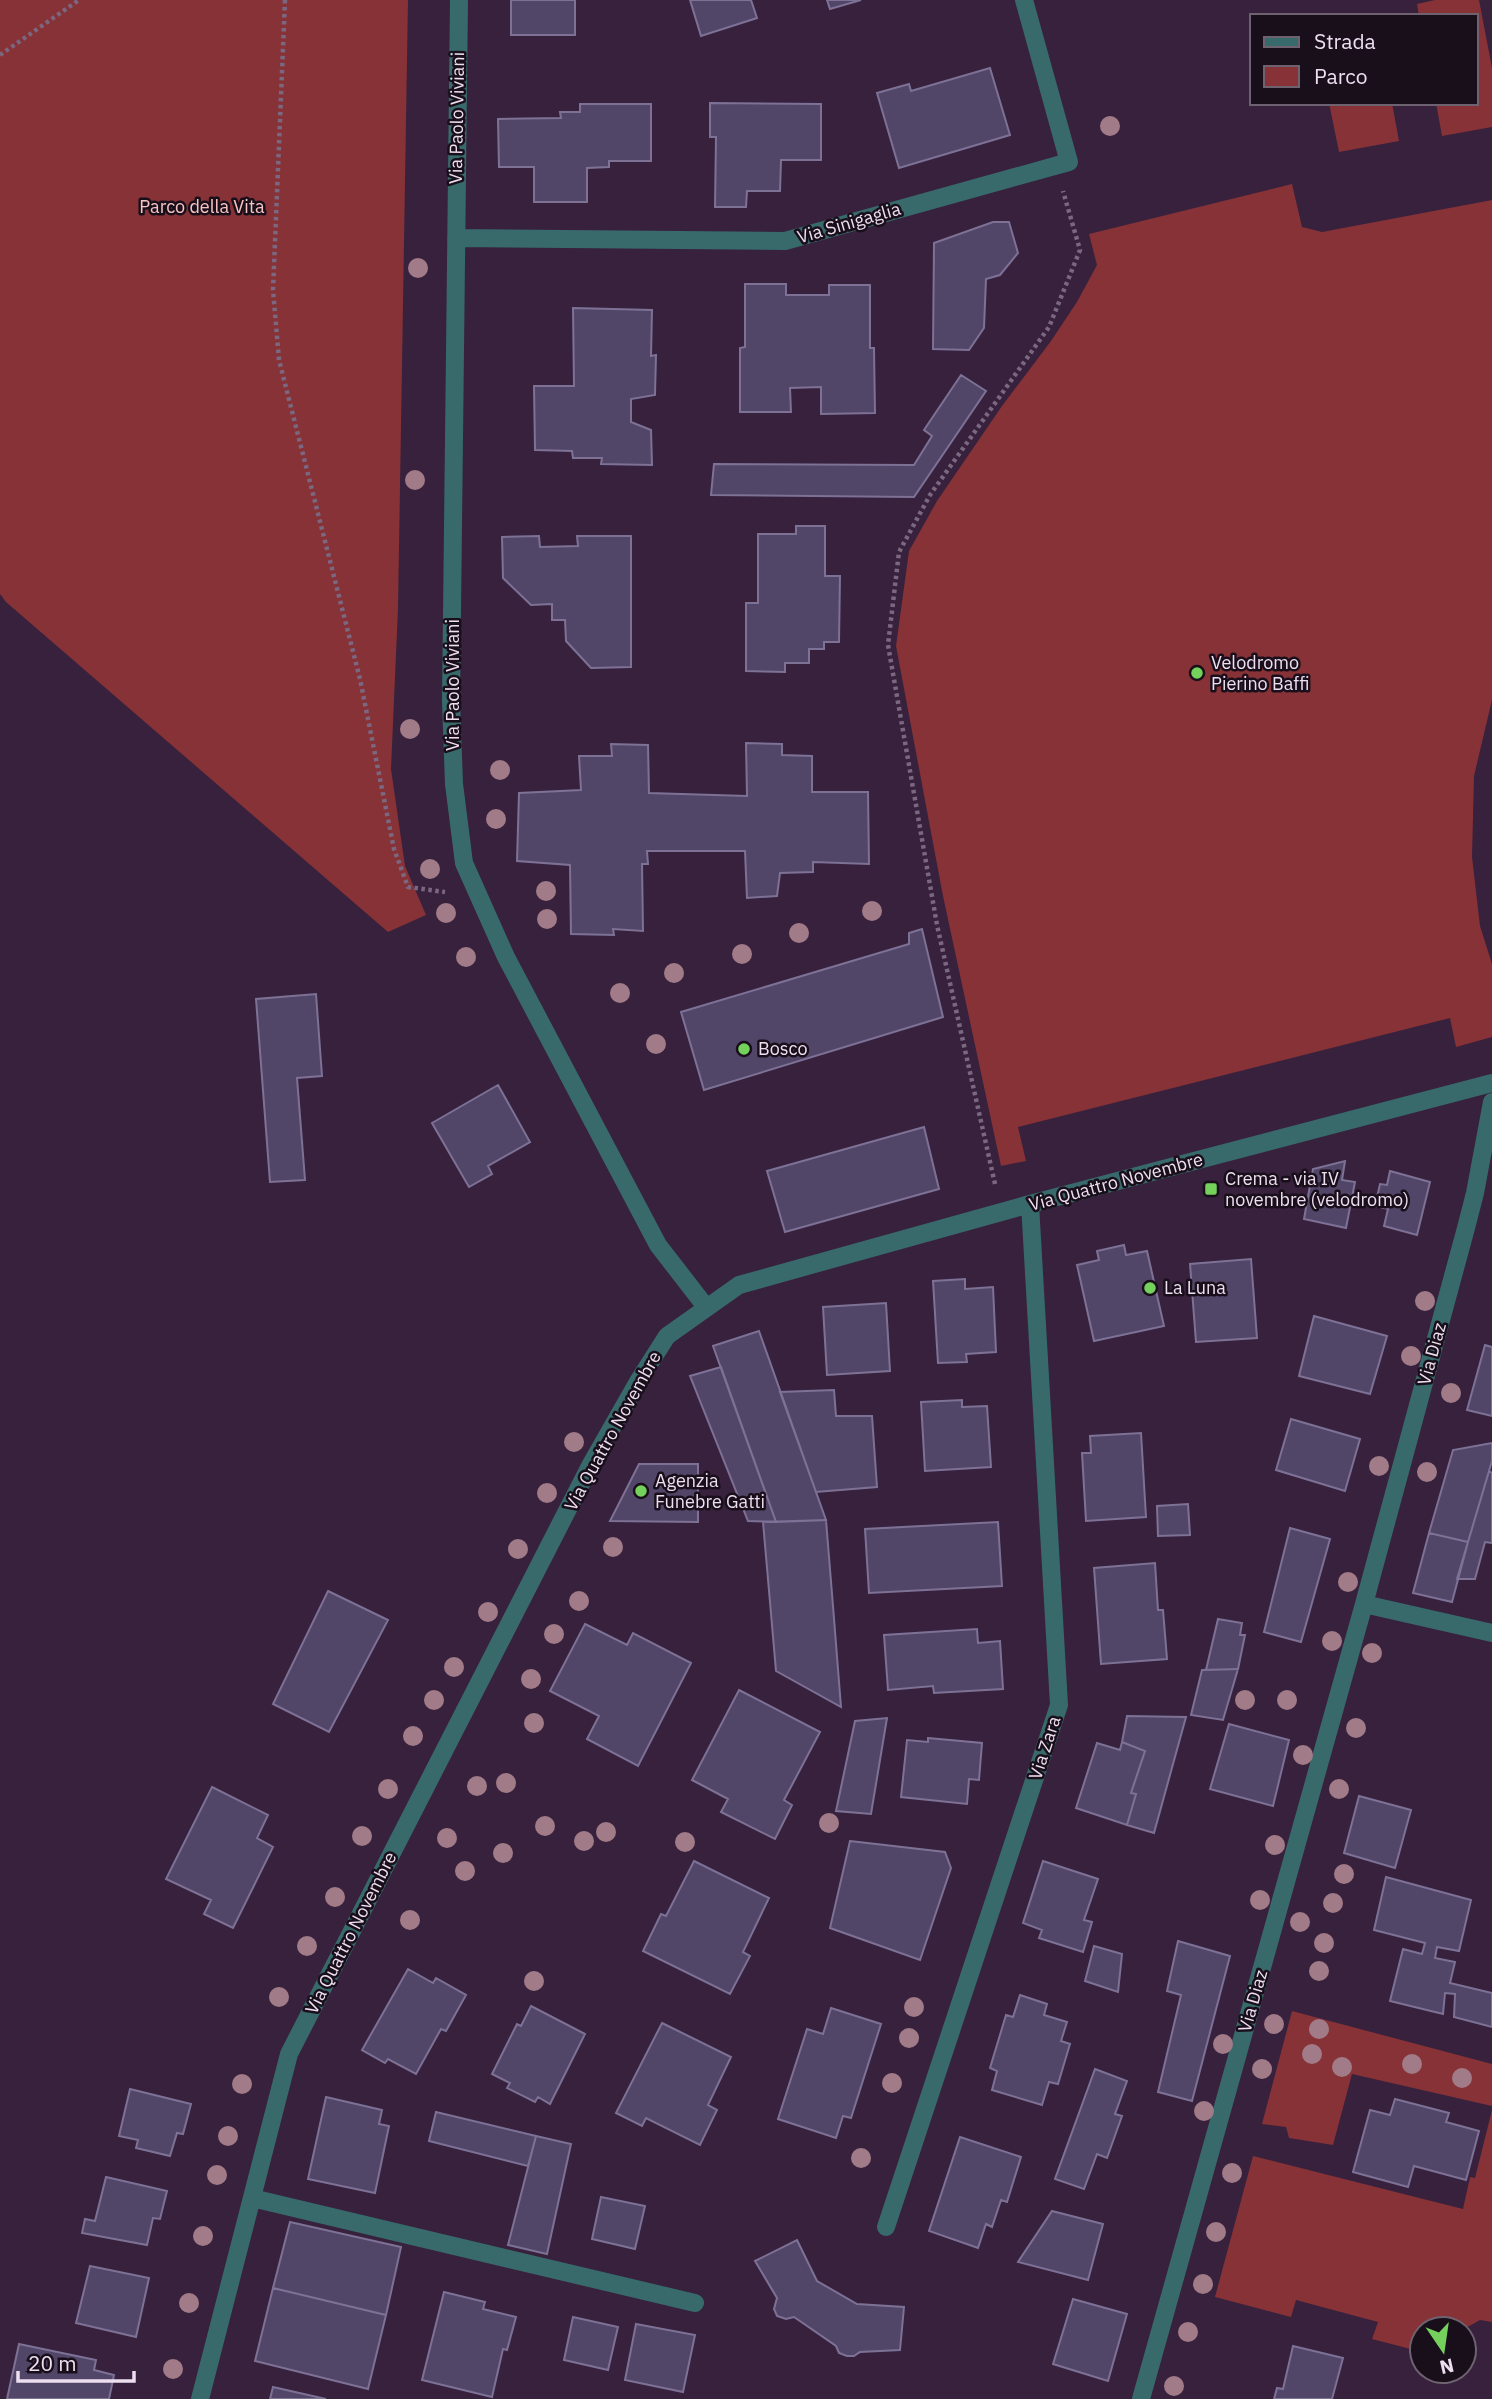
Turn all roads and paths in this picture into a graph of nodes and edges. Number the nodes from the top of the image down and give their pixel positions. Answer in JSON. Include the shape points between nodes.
{"nodes":[{"id":1,"x":79,"y":0,"type":"edge"},
{"id":2,"x":285,"y":0,"type":"edge"},
{"id":3,"x":459,"y":0,"type":"edge"},
{"id":4,"x":1024,"y":0,"type":"edge"},
{"id":5,"x":0,"y":55,"type":"edge"},
{"id":6,"x":1056,"y":165,"type":"junction"},
{"id":7,"x":456,"y":238,"type":"junction"},
{"id":8,"x":479,"y":897,"type":"junction"},
{"id":9,"x":1492,"y":1083,"type":"edge"},
{"id":10,"x":1492,"y":1102,"type":"edge"},
{"id":11,"x":1030,"y":1204,"type":"junction"},
{"id":12,"x":1002,"y":1212,"type":"junction"},
{"id":13,"x":706,"y":1307,"type":"junction"},
{"id":14,"x":1364,"y":1604,"type":"junction"},
{"id":15,"x":1492,"y":1633,"type":"edge"},
{"id":16,"x":252,"y":2198,"type":"junction"},
{"id":17,"x":887,"y":2227,"type":"dead end"},
{"id":18,"x":695,"y":2304,"type":"dead end"},
{"id":19,"x":201,"y":2399,"type":"edge"},
{"id":20,"x":1141,"y":2399,"type":"edge"}],
"edges":[{"from":1,"to":5,"type":"path"},
{"from":2,"to":8,"type":"path","via":[[273,290],[279,360],[360,679],[394,849],[408,887]]},
{"from":3,"to":7,"type":"street","name":"Via Paolo Viviani"},
{"from":4,"to":6,"type":"street","via":[[1069,162]]},
{"from":6,"to":7,"type":"street","name":"Via Sinigaglia","via":[[785,242]]},
{"from":6,"to":12,"type":"path","via":[[1080,250],[1049,327],[930,495],[899,552],[888,645],[937,925]]},
{"from":7,"to":8,"type":"street","name":"Via Paolo Viviani","via":[[451,701],[454,784],[464,863]]},
{"from":8,"to":13,"type":"street","name":"Via Paolo Viviani","via":[[658,1245]]},
{"from":9,"to":11,"type":"street","name":"Via Quattro Novembre"},
{"from":10,"to":14,"type":"street","name":"Via Diaz","via":[[1475,1193]]},
{"from":11,"to":12,"type":"street","name":"Via Quattro Novembre"},
{"from":11,"to":17,"type":"street","name":"Via Zara","via":[[1059,1705]]},
{"from":12,"to":13,"type":"street","name":"Via Quattro Novembre","via":[[738,1285]]},
{"from":13,"to":16,"type":"street","name":"Via Quattro Novembre","via":[[667,1336],[590,1466],[289,2054]]},
{"from":14,"to":15,"type":"street"},
{"from":14,"to":20,"type":"street","name":"Via Diaz"},
{"from":16,"to":18,"type":"street"},
{"from":16,"to":19,"type":"street","name":"Via Quattro Novembre"}]}
